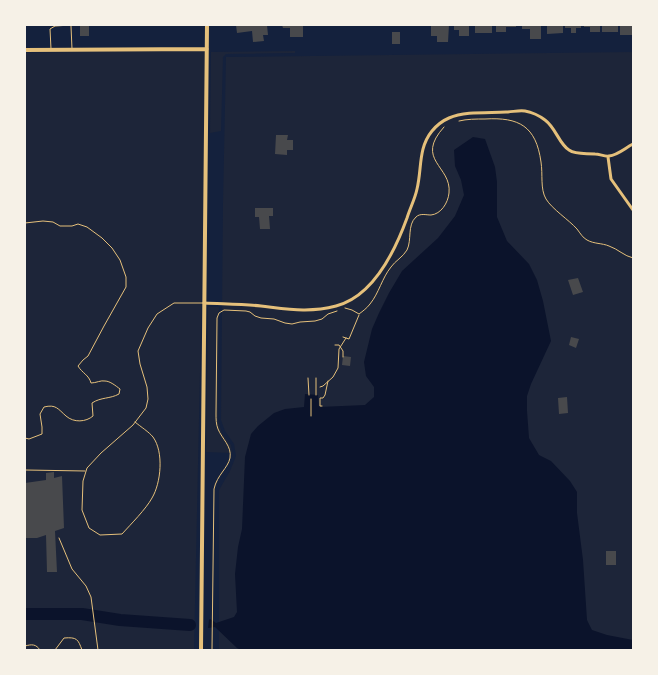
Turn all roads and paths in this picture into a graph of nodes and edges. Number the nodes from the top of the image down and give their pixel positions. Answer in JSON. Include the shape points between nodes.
{"nodes":[{"id":1,"x":71,"y":25,"type":"edge"},
{"id":2,"x":207,"y":25,"type":"edge"},
{"id":3,"x":207,"y":49,"type":"junction"},
{"id":4,"x":25,"y":50,"type":"edge"},
{"id":5,"x":50,"y":50,"type":"junction"},
{"id":6,"x":72,"y":50,"type":"junction"},
{"id":7,"x":456,"y":121,"type":"dead end"},
{"id":8,"x":444,"y":126,"type":"dead end"},
{"id":9,"x":633,"y":144,"type":"edge"},
{"id":10,"x":608,"y":157,"type":"junction"},
{"id":11,"x":633,"y":210,"type":"edge"},
{"id":12,"x":25,"y":223,"type":"edge"},
{"id":13,"x":633,"y":258,"type":"edge"},
{"id":14,"x":204,"y":303,"type":"junction"},
{"id":15,"x":359,"y":314,"type":"junction"},
{"id":16,"x":343,"y":337,"type":"dead end"},
{"id":17,"x":346,"y":338,"type":"junction"},
{"id":18,"x":335,"y":345,"type":"dead end"},
{"id":19,"x":340,"y":348,"type":"junction"},
{"id":20,"x":343,"y":357,"type":"dead end"},
{"id":21,"x":338,"y":366,"type":"junction"},
{"id":22,"x":342,"y":366,"type":"dead end"},
{"id":23,"x":333,"y":368,"type":"dead end"},
{"id":24,"x":337,"y":369,"type":"junction"},
{"id":25,"x":308,"y":378,"type":"dead end"},
{"id":26,"x":316,"y":378,"type":"dead end"},
{"id":27,"x":328,"y":381,"type":"junction"},
{"id":28,"x":316,"y":388,"type":"junction"},
{"id":29,"x":308,"y":394,"type":"dead end"},
{"id":30,"x":316,"y":395,"type":"dead end"},
{"id":31,"x":322,"y":406,"type":"dead end"},
{"id":32,"x":311,"y":409,"type":"dead end"},
{"id":33,"x":311,"y":416,"type":"dead end"},
{"id":34,"x":135,"y":422,"type":"junction"},
{"id":35,"x":25,"y":438,"type":"edge"},
{"id":36,"x":25,"y":470,"type":"edge"},
{"id":37,"x":86,"y":471,"type":"junction"},
{"id":38,"x":58,"y":538,"type":"dead end"},
{"id":39,"x":25,"y":646,"type":"edge"},
{"id":40,"x":40,"y":650,"type":"edge"},
{"id":41,"x":55,"y":650,"type":"edge"},
{"id":42,"x":82,"y":650,"type":"edge"},
{"id":43,"x":98,"y":650,"type":"edge"},
{"id":44,"x":200,"y":650,"type":"edge"},
{"id":45,"x":212,"y":650,"type":"edge"}],
"edges":[{"from":1,"to":5,"type":"lane","via":[[50,29]]},
{"from":1,"to":6,"type":"lane"},
{"from":2,"to":3,"type":"street"},
{"from":3,"to":6,"type":"street"},
{"from":3,"to":14,"type":"street"},
{"from":4,"to":5,"type":"street"},
{"from":5,"to":6,"type":"street"},
{"from":7,"to":13,"type":"path","via":[[504,119],[525,126],[539,152],[546,199],[588,241],[606,244]]},
{"from":8,"to":15,"type":"path","via":[[432,146],[432,153],[449,188],[446,203],[438,213],[415,218],[406,252],[392,265],[370,304]]},
{"from":9,"to":10,"type":"street"},
{"from":10,"to":11,"type":"street","via":[[611,179]]},
{"from":10,"to":14,"type":"street","via":[[569,150],[546,121],[524,111],[459,114],[438,124],[428,135],[422,147],[416,190],[401,234],[377,277],[349,301],[320,310],[301,311]]},
{"from":12,"to":35,"type":"path","via":[[44,221],[60,226],[78,224],[87,227],[112,248],[126,277],[126,287],[118,303],[88,356],[78,366],[91,383],[104,380],[120,389],[119,394],[92,403],[93,416],[88,420],[72,420],[61,410],[50,405],[44,407],[40,414],[42,434]]},
{"from":14,"to":34,"type":"lane","via":[[174,303],[157,314],[148,328],[138,351],[148,399],[146,408]]},
{"from":14,"to":44,"type":"street"},
{"from":15,"to":17,"type":"path","via":[[349,339]]},
{"from":15,"to":45,"type":"path","via":[[344,308],[322,319],[292,324],[261,318],[246,311],[224,310],[219,313],[216,414],[217,427],[228,446],[230,460],[214,489]]},
{"from":16,"to":17,"type":"path"},
{"from":17,"to":19,"type":"path"},
{"from":18,"to":19,"type":"path"},
{"from":19,"to":20,"type":"path"},
{"from":19,"to":21,"type":"path"},
{"from":21,"to":22,"type":"path"},
{"from":21,"to":24,"type":"path"},
{"from":23,"to":24,"type":"path"},
{"from":24,"to":27,"type":"path"},
{"from":25,"to":29,"type":"lane"},
{"from":26,"to":28,"type":"lane"},
{"from":27,"to":28,"type":"path"},
{"from":27,"to":31,"type":"path","via":[[325,395],[320,398]]},
{"from":28,"to":30,"type":"lane"},
{"from":32,"to":33,"type":"path"},
{"from":34,"to":37,"type":"lane","via":[[101,452]]},
{"from":34,"to":37,"type":"lane","via":[[154,438],[161,461],[152,497],[122,534],[100,535],[89,528],[82,510],[82,481]]},
{"from":36,"to":37,"type":"lane"},
{"from":38,"to":43,"type":"path","via":[[72,569],[91,597]]},
{"from":39,"to":40,"type":"path","via":[[34,644]]},
{"from":41,"to":42,"type":"path","via":[[64,638],[72,637],[78,640]]}]}
